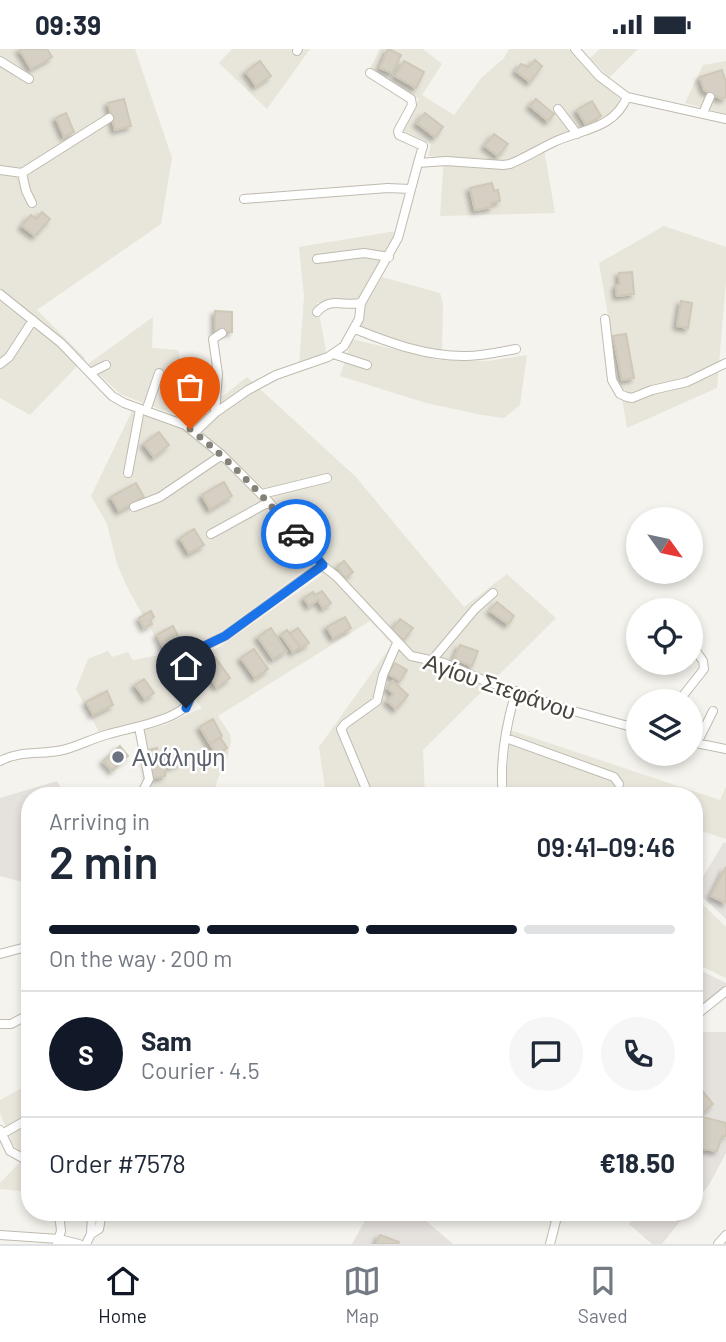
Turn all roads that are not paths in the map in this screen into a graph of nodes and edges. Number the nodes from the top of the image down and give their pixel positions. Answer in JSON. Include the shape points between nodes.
{"nodes":[{"id":1,"x":575,"y":49,"type":"edge"},
{"id":2,"x":0,"y":61,"type":"edge"},
{"id":3,"x":370,"y":72,"type":"dead end"},
{"id":4,"x":29,"y":79,"type":"dead end"},
{"id":5,"x":710,"y":96,"type":"dead end"},
{"id":6,"x":627,"y":97,"type":"junction"},
{"id":7,"x":558,"y":109,"type":"dead end"},
{"id":8,"x":703,"y":113,"type":"junction"},
{"id":9,"x":110,"y":118,"type":"dead end"},
{"id":10,"x":726,"y":119,"type":"edge"},
{"id":11,"x":576,"y":134,"type":"junction"},
{"id":12,"x":418,"y":163,"type":"junction"},
{"id":13,"x":0,"y":170,"type":"edge"},
{"id":14,"x":22,"y":173,"type":"junction"},
{"id":15,"x":410,"y":189,"type":"junction"},
{"id":16,"x":244,"y":199,"type":"dead end"},
{"id":17,"x":32,"y":203,"type":"dead end"},
{"id":18,"x":389,"y":257,"type":"junction"},
{"id":19,"x":317,"y":259,"type":"dead end"},
{"id":20,"x":1,"y":297,"type":"edge"},
{"id":21,"x":361,"y":303,"type":"junction"},
{"id":22,"x":317,"y":311,"type":"dead end"},
{"id":23,"x":605,"y":319,"type":"dead end"},
{"id":24,"x":33,"y":320,"type":"junction"},
{"id":25,"x":355,"y":329,"type":"junction"},
{"id":26,"x":222,"y":333,"type":"dead end"},
{"id":27,"x":516,"y":349,"type":"dead end"},
{"id":28,"x":333,"y":354,"type":"junction"},
{"id":29,"x":726,"y":363,"type":"edge"},
{"id":30,"x":0,"y":364,"type":"edge"},
{"id":31,"x":106,"y":365,"type":"dead end"},
{"id":32,"x":367,"y":365,"type":"dead end"},
{"id":33,"x":90,"y":373,"type":"junction"},
{"id":34,"x":159,"y":373,"type":"dead end"},
{"id":35,"x":143,"y":410,"type":"junction"},
{"id":36,"x":215,"y":412,"type":"junction"},
{"id":37,"x":195,"y":432,"type":"junction"},
{"id":38,"x":222,"y":455,"type":"junction"},
{"id":39,"x":128,"y":473,"type":"dead end"},
{"id":40,"x":327,"y":478,"type":"dead end"},
{"id":41,"x":262,"y":494,"type":"junction"},
{"id":42,"x":269,"y":502,"type":"junction"},
{"id":43,"x":134,"y":507,"type":"dead end"},
{"id":44,"x":211,"y":534,"type":"dead end"},
{"id":45,"x":323,"y":565,"type":"junction"},
{"id":46,"x":492,"y":593,"type":"dead end"},
{"id":47,"x":397,"y":643,"type":"junction"},
{"id":48,"x":433,"y":659,"type":"junction"},
{"id":49,"x":699,"y":675,"type":"edge"},
{"id":50,"x":688,"y":689,"type":"edge"},
{"id":51,"x":516,"y":691,"type":"junction"},
{"id":52,"x":713,"y":711,"type":"dead end"},
{"id":53,"x":626,"y":726,"type":"edge"},
{"id":54,"x":139,"y":727,"type":"junction"},
{"id":55,"x":703,"y":727,"type":"edge"},
{"id":56,"x":506,"y":738,"type":"junction"},
{"id":57,"x":703,"y":744,"type":"edge"},
{"id":58,"x":726,"y":749,"type":"edge"},
{"id":59,"x":0,"y":761,"type":"edge"},
{"id":60,"x":619,"y":784,"type":"dead end"},
{"id":61,"x":145,"y":787,"type":"edge"},
{"id":62,"x":365,"y":787,"type":"edge"},
{"id":63,"x":503,"y":787,"type":"edge"},
{"id":64,"x":21,"y":948,"type":"edge"},
{"id":65,"x":0,"y":954,"type":"edge"},
{"id":66,"x":726,"y":991,"type":"edge"},
{"id":67,"x":703,"y":1010,"type":"edge"},
{"id":68,"x":21,"y":1019,"type":"edge"},
{"id":69,"x":0,"y":1024,"type":"edge"},
{"id":70,"x":21,"y":1122,"type":"edge"},
{"id":71,"x":1,"y":1132,"type":"edge"},
{"id":72,"x":21,"y":1157,"type":"edge"},
{"id":73,"x":60,"y":1221,"type":"edge"},
{"id":74,"x":92,"y":1221,"type":"edge"},
{"id":75,"x":100,"y":1221,"type":"edge"},
{"id":76,"x":556,"y":1221,"type":"edge"},
{"id":77,"x":91,"y":1234,"type":"junction"},
{"id":78,"x":0,"y":1235,"type":"edge"},
{"id":79,"x":726,"y":1235,"type":"edge"},
{"id":80,"x":58,"y":1242,"type":"edge"},
{"id":81,"x":79,"y":1244,"type":"edge"},
{"id":82,"x":86,"y":1244,"type":"edge"},
{"id":83,"x":550,"y":1244,"type":"edge"},
{"id":84,"x":718,"y":1244,"type":"edge"}],
"edges":[{"from":1,"to":6,"type":"street","via":[[599,76]]},
{"from":2,"to":4,"type":"street"},
{"from":3,"to":12,"type":"street","via":[[411,99],[412,106],[398,131],[423,146]]},
{"from":5,"to":8,"type":"street"},
{"from":6,"to":8,"type":"street"},
{"from":6,"to":11,"type":"street","via":[[608,121]]},
{"from":7,"to":11,"type":"street"},
{"from":8,"to":10,"type":"street"},
{"from":9,"to":14,"type":"street"},
{"from":11,"to":12,"type":"street","via":[[503,166]]},
{"from":12,"to":15,"type":"street"},
{"from":13,"to":14,"type":"street"},
{"from":14,"to":17,"type":"street"},
{"from":15,"to":16,"type":"street"},
{"from":15,"to":18,"type":"street"},
{"from":18,"to":19,"type":"street","via":[[364,253]]},
{"from":18,"to":21,"type":"street"},
{"from":20,"to":24,"type":"street","name":"Αγίου Στεφάνου"},
{"from":21,"to":22,"type":"street","via":[[350,306],[335,301]]},
{"from":21,"to":25,"type":"street"},
{"from":23,"to":29,"type":"street","via":[[612,380],[627,397],[687,382]]},
{"from":24,"to":30,"type":"street"},
{"from":24,"to":33,"type":"street","name":"Αγίου Στεφάνου"},
{"from":25,"to":27,"type":"street","via":[[438,354],[473,356]]},
{"from":25,"to":28,"type":"street","via":[[345,346]]},
{"from":26,"to":36,"type":"street","via":[[213,339],[218,374]]},
{"from":28,"to":32,"type":"street"},
{"from":28,"to":36,"type":"street","via":[[263,381]]},
{"from":31,"to":33,"type":"street"},
{"from":33,"to":35,"type":"street","name":"Αγίου Στεφάνου","via":[[112,396]]},
{"from":34,"to":35,"type":"street"},
{"from":35,"to":37,"type":"street","name":"Αγίου Στεφάνου"},
{"from":35,"to":39,"type":"street"},
{"from":36,"to":37,"type":"street"},
{"from":37,"to":38,"type":"street","name":"Αγίου Στεφάνου"},
{"from":38,"to":41,"type":"street","name":"Αγίου Στεφάνου"},
{"from":38,"to":43,"type":"street","via":[[160,496]]},
{"from":40,"to":41,"type":"street"},
{"from":41,"to":42,"type":"street","name":"Αγίου Στεφάνου"},
{"from":42,"to":44,"type":"street"},
{"from":42,"to":45,"type":"street","name":"Αγίου Στεφάνου"},
{"from":45,"to":47,"type":"street","name":"Αγίου Στεφάνου"},
{"from":45,"to":54,"type":"street","via":[[225,636],[172,655],[168,667],[190,702],[169,717]]},
{"from":46,"to":48,"type":"street"},
{"from":47,"to":48,"type":"street","name":"Αγίου Στεφάνου","via":[[411,656]]},
{"from":47,"to":62,"type":"street","via":[[377,701],[341,729]]},
{"from":48,"to":51,"type":"street","name":"Αγίου Στεφάνου"},
{"from":49,"to":50,"type":"street"},
{"from":51,"to":53,"type":"street","name":"Αγίου Στεφάνου"},
{"from":51,"to":56,"type":"street"},
{"from":52,"to":55,"type":"street"},
{"from":54,"to":59,"type":"street","via":[[64,750],[20,753]]},
{"from":54,"to":61,"type":"street","via":[[149,779]]},
{"from":56,"to":60,"type":"street","via":[[614,778]]},
{"from":56,"to":63,"type":"street"},
{"from":57,"to":58,"type":"street"},
{"from":64,"to":65,"type":"street"},
{"from":66,"to":67,"type":"street"},
{"from":68,"to":69,"type":"street"},
{"from":70,"to":71,"type":"street"},
{"from":71,"to":72,"type":"street","via":[[10,1151]]},
{"from":73,"to":80,"type":"street"},
{"from":74,"to":77,"type":"street"},
{"from":75,"to":77,"type":"street","via":[[99,1229]]},
{"from":76,"to":83,"type":"street"},
{"from":77,"to":82,"type":"street"},
{"from":78,"to":80,"type":"street"},
{"from":79,"to":84,"type":"street"},
{"from":80,"to":81,"type":"street"}]}
